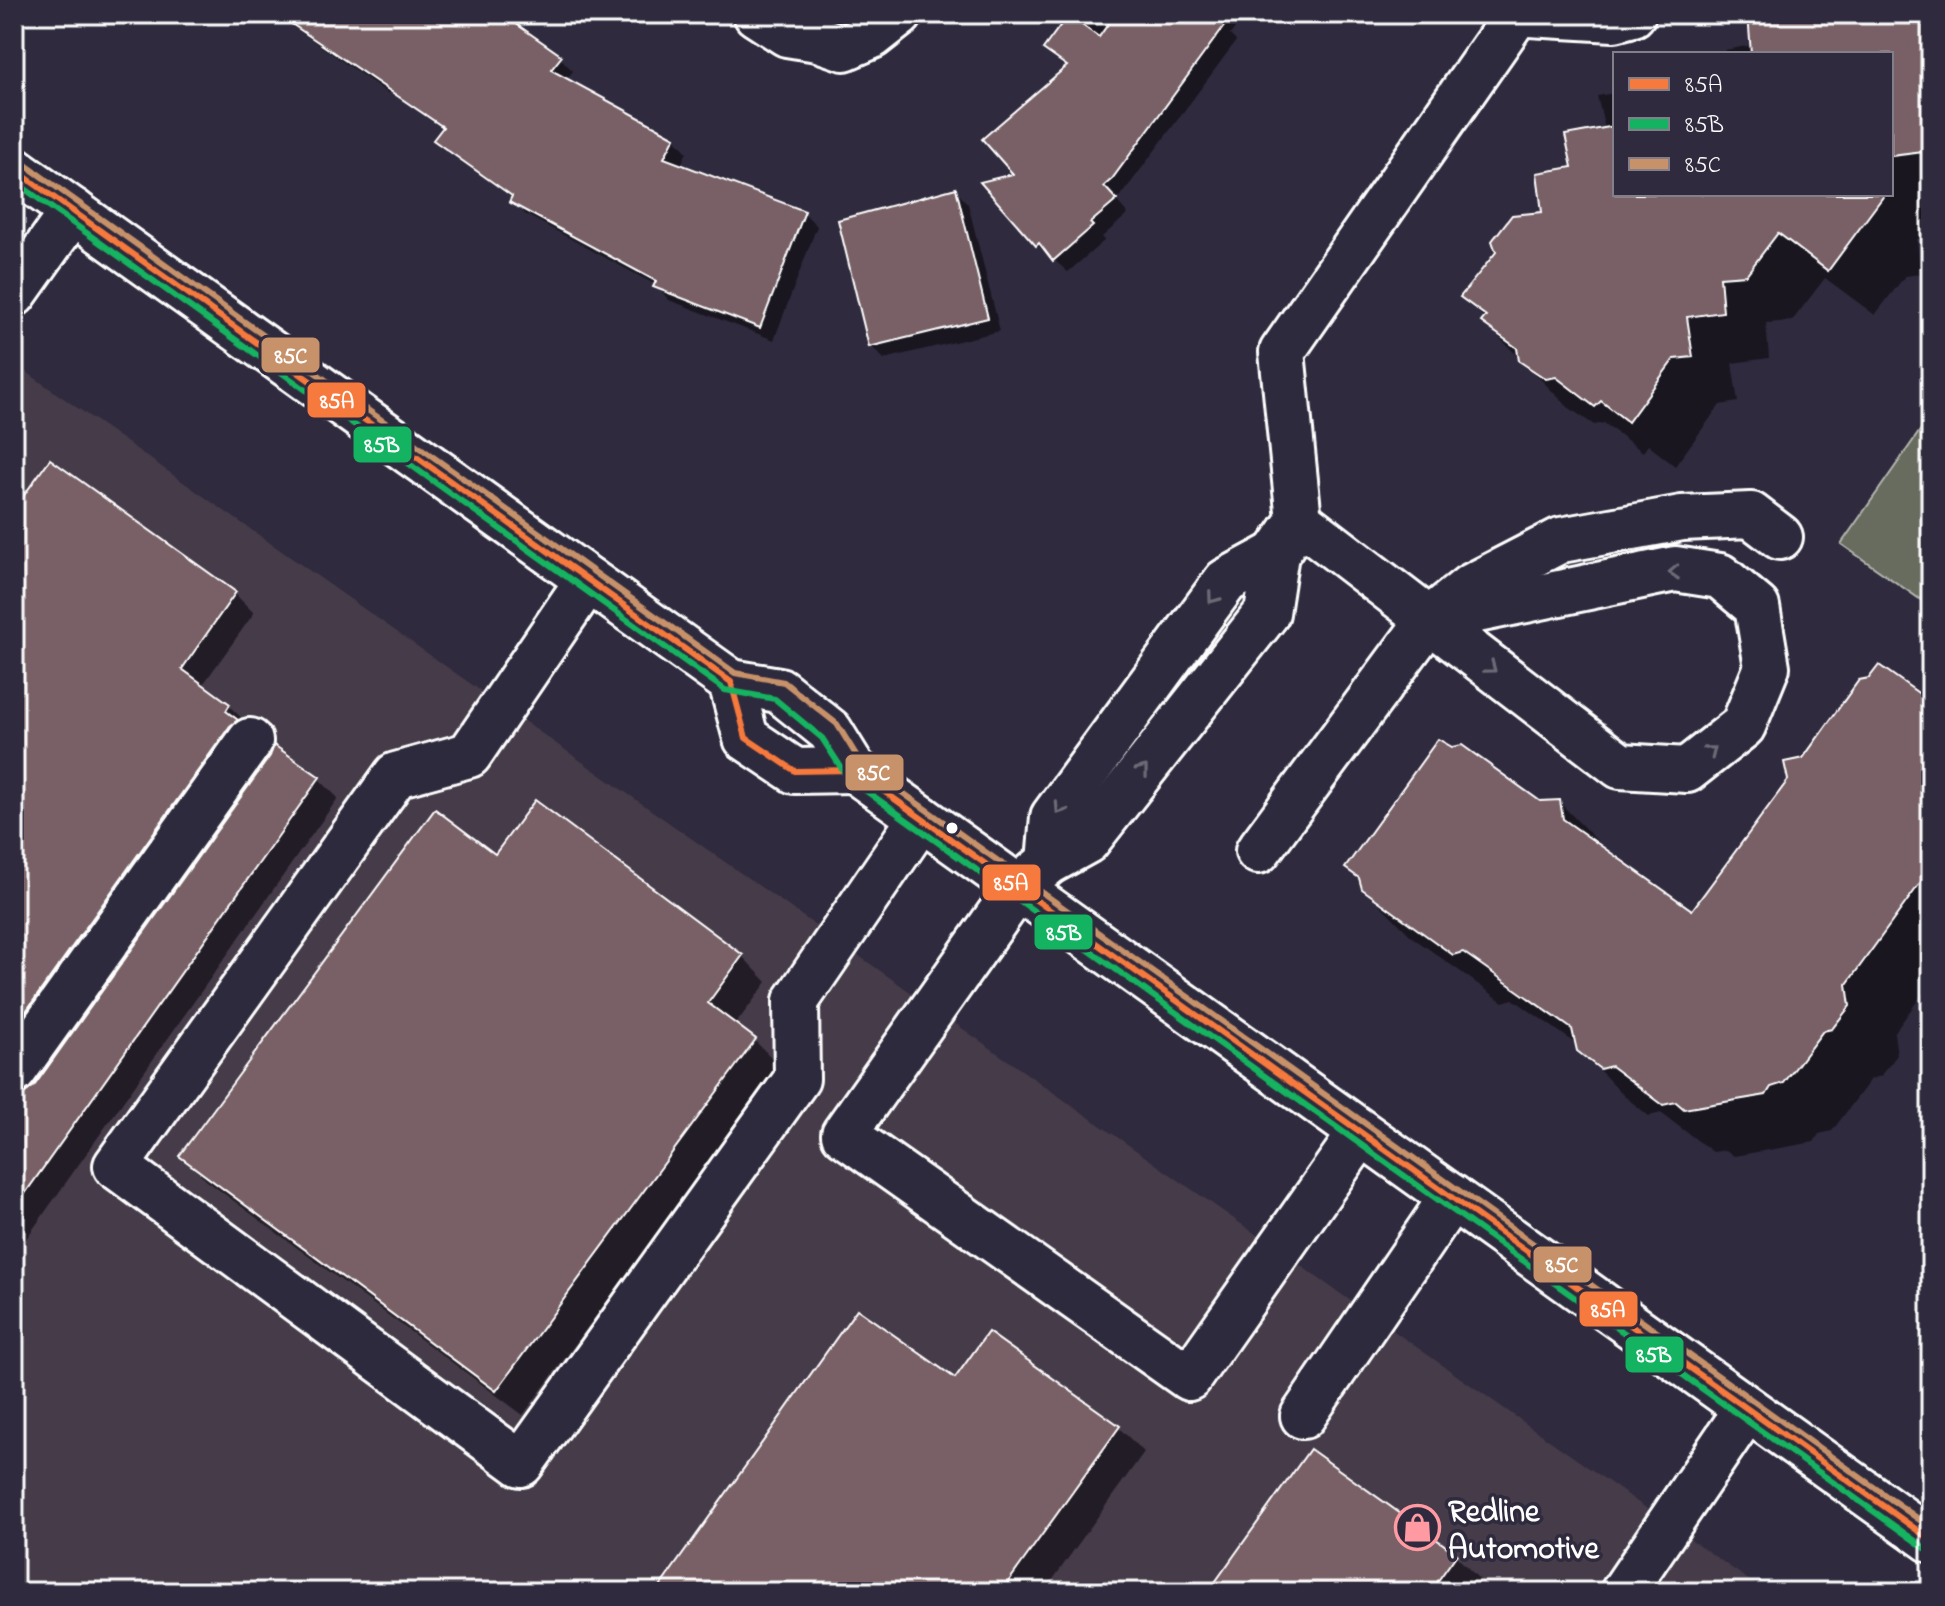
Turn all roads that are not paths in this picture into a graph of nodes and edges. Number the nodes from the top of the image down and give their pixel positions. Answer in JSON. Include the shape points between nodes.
{"nodes":[{"id":1,"x":756,"y":14,"type":"edge"},
{"id":2,"x":900,"y":14,"type":"edge"},
{"id":3,"x":1517,"y":14,"type":"edge"},
{"id":4,"x":1529,"y":14,"type":"edge"},
{"id":5,"x":1633,"y":14,"type":"edge"},
{"id":6,"x":14,"y":169,"type":"edge"},
{"id":7,"x":73,"y":211,"type":"junction"},
{"id":8,"x":14,"y":294,"type":"edge"},
{"id":9,"x":1287,"y":537,"type":"junction"},
{"id":10,"x":1780,"y":537,"type":"dead end"},
{"id":11,"x":588,"y":580,"type":"junction"},
{"id":12,"x":1429,"y":620,"type":"junction"},
{"id":13,"x":731,"y":682,"type":"junction"},
{"id":14,"x":250,"y":741,"type":"dead end"},
{"id":15,"x":854,"y":770,"type":"junction"},
{"id":16,"x":921,"y":818,"type":"junction"},
{"id":17,"x":1258,"y":851,"type":"dead end"},
{"id":18,"x":1033,"y":875,"type":"junction"},
{"id":19,"x":14,"y":1071,"type":"edge"},
{"id":20,"x":1361,"y":1133,"type":"junction"},
{"id":21,"x":1452,"y":1197,"type":"junction"},
{"id":22,"x":1747,"y":1409,"type":"junction"},
{"id":23,"x":1303,"y":1416,"type":"dead end"},
{"id":24,"x":1931,"y":1540,"type":"edge"},
{"id":25,"x":1623,"y":1592,"type":"edge"}],
"edges":[{"from":1,"to":2,"type":"main road","via":[[787,34],[844,48],[872,36]]},
{"from":3,"to":9,"type":"main road","via":[[1282,352]]},
{"from":4,"to":5,"type":"main road","via":[[1614,19]]},
{"from":6,"to":7,"type":"main road"},
{"from":7,"to":8,"type":"main road"},
{"from":7,"to":11,"type":"main road"},
{"from":9,"to":12,"type":"main road"},
{"from":9,"to":18,"type":"main road","via":[[1267,613],[1087,841]]},
{"from":10,"to":12,"type":"main road","via":[[1751,515],[1682,518],[1561,540],[1470,587]]},
{"from":11,"to":13,"type":"main road"},
{"from":11,"to":16,"type":"main road","via":[[469,755],[396,775],[116,1166],[521,1464],[797,1079],[796,1001]]},
{"from":12,"to":12,"type":"main road","one_way":true,"via":[[1620,766],[1687,770],[1743,726],[1767,667],[1757,607],[1720,576],[1675,569]]},
{"from":12,"to":17,"type":"main road"},
{"from":13,"to":15,"type":"main road","via":[[779,690],[830,731]]},
{"from":13,"to":15,"type":"main road","via":[[746,738],[795,771]]},
{"from":14,"to":19,"type":"main road"},
{"from":15,"to":16,"type":"main road"},
{"from":16,"to":18,"type":"main road"},
{"from":18,"to":20,"type":"main road"},
{"from":18,"to":20,"type":"main road","via":[[844,1134],[1189,1378]]},
{"from":20,"to":21,"type":"main road"},
{"from":21,"to":22,"type":"main road"},
{"from":21,"to":23,"type":"main road"},
{"from":22,"to":24,"type":"main road"},
{"from":22,"to":25,"type":"main road"}]}
